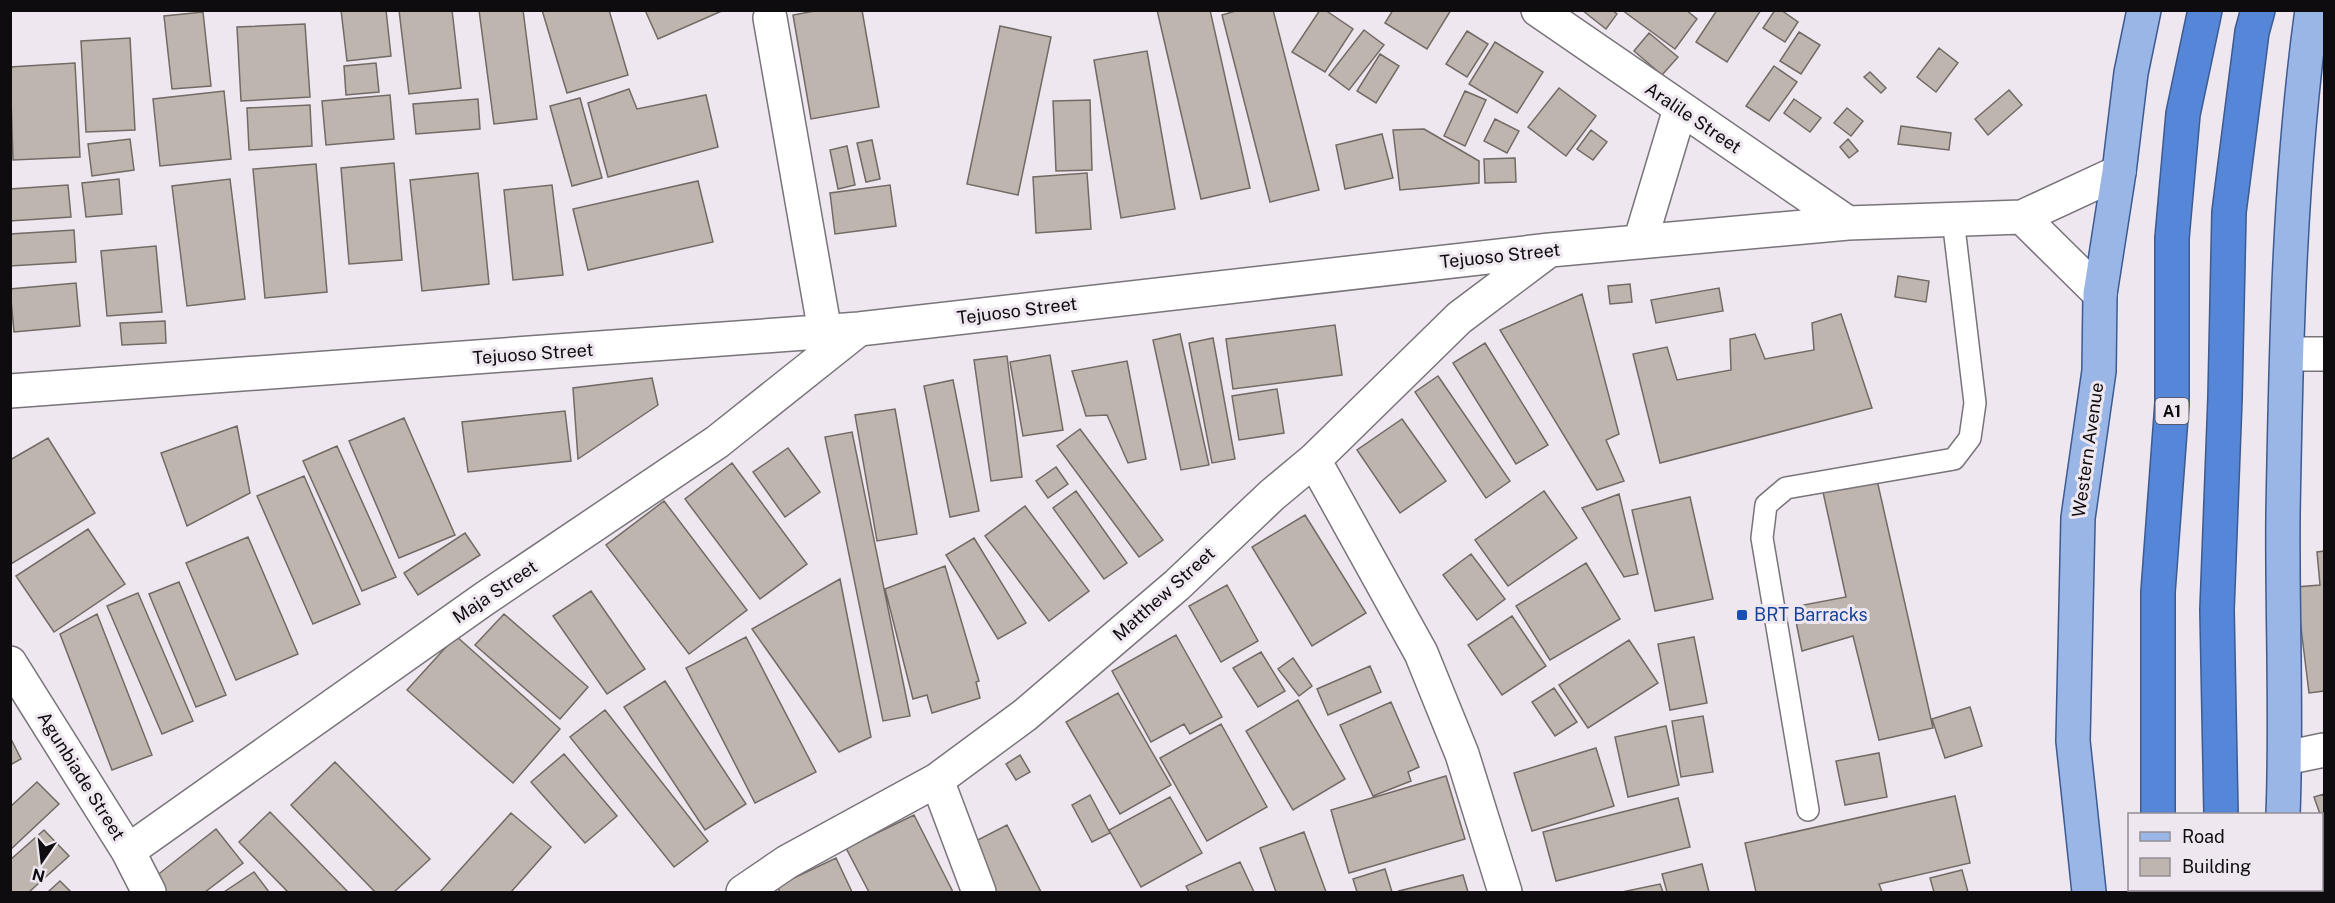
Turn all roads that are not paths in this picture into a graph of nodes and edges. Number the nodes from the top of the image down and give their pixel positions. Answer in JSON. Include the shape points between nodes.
{"nodes":[{"id":1,"x":1538,"y":10,"type":"edge"},
{"id":2,"x":2144,"y":10,"type":"edge"},
{"id":3,"x":2205,"y":10,"type":"edge"},
{"id":4,"x":2258,"y":10,"type":"edge"},
{"id":5,"x":2312,"y":10,"type":"edge"},
{"id":6,"x":770,"y":18,"type":"dead end"},
{"id":7,"x":1680,"y":109,"type":"junction"},
{"id":8,"x":2120,"y":172,"type":"junction"},
{"id":9,"x":2022,"y":217,"type":"junction"},
{"id":10,"x":1953,"y":219,"type":"junction"},
{"id":11,"x":1848,"y":223,"type":"junction"},
{"id":12,"x":1640,"y":242,"type":"junction"},
{"id":13,"x":1550,"y":250,"type":"junction"},
{"id":14,"x":2100,"y":294,"type":"junction"},
{"id":15,"x":859,"y":329,"type":"junction"},
{"id":16,"x":825,"y":332,"type":"junction"},
{"id":17,"x":2288,"y":354,"type":"junction"},
{"id":18,"x":2325,"y":354,"type":"edge"},
{"id":19,"x":10,"y":391,"type":"edge"},
{"id":20,"x":1314,"y":460,"type":"junction"},
{"id":21,"x":10,"y":663,"type":"edge"},
{"id":22,"x":2325,"y":750,"type":"edge"},
{"id":23,"x":2285,"y":758,"type":"junction"},
{"id":24,"x":937,"y":780,"type":"junction"},
{"id":25,"x":1808,"y":810,"type":"dead end"},
{"id":26,"x":2158,"y":813,"type":"edge"},
{"id":27,"x":2221,"y":813,"type":"edge"},
{"id":28,"x":2283,"y":813,"type":"edge"},
{"id":29,"x":128,"y":851,"type":"junction"},
{"id":30,"x":149,"y":892,"type":"edge"},
{"id":31,"x":743,"y":892,"type":"edge"},
{"id":32,"x":979,"y":892,"type":"edge"},
{"id":33,"x":1505,"y":892,"type":"edge"},
{"id":34,"x":2088,"y":892,"type":"edge"}],
"edges":[{"from":1,"to":7,"type":"street","name":"Aralile Street"},
{"from":2,"to":8,"type":"main road","name":"Western Avenue","via":[[2131,73]]},
{"from":3,"to":26,"type":"highway","number":"A1","via":[[2183,114],[2172,238],[2172,403],[2158,592]]},
{"from":4,"to":27,"type":"highway","via":[[2229,212],[2217,610]]},
{"from":5,"to":17,"type":"main road","via":[[2292,210]]},
{"from":6,"to":16,"type":"street"},
{"from":7,"to":11,"type":"street","name":"Aralile Street"},
{"from":7,"to":12,"type":"street"},
{"from":8,"to":9,"type":"street"},
{"from":8,"to":14,"type":"main road","name":"Western Avenue"},
{"from":9,"to":10,"type":"street","name":"Tejuoso Street"},
{"from":9,"to":14,"type":"street"},
{"from":10,"to":11,"type":"street","name":"Tejuoso Street"},
{"from":10,"to":25,"type":"lane","via":[[1975,403],[1970,438],[1954,459],[1786,488],[1766,505],[1762,538]]},
{"from":11,"to":12,"type":"street","name":"Tejuoso Street"},
{"from":12,"to":13,"type":"street","name":"Tejuoso Street"},
{"from":13,"to":15,"type":"street","name":"Tejuoso Street"},
{"from":13,"to":20,"type":"street","name":"Matthew Street","via":[[1459,318]]},
{"from":14,"to":34,"type":"main road","name":"Western Avenue","via":[[2099,371],[2078,518],[2075,606],[2073,741]]},
{"from":15,"to":16,"type":"street","name":"Tejuoso Street"},
{"from":15,"to":29,"type":"street","name":"Maja Street","via":[[717,442],[484,599]]},
{"from":16,"to":19,"type":"street","name":"Tejuoso Street"},
{"from":17,"to":18,"type":"street"},
{"from":17,"to":23,"type":"main road","via":[[2283,515]]},
{"from":20,"to":24,"type":"street","name":"Matthew Street","via":[[1177,585],[1034,707]]},
{"from":20,"to":33,"type":"street","via":[[1420,652],[1462,754]]},
{"from":21,"to":29,"type":"street","name":"Agunbiade Street"},
{"from":22,"to":23,"type":"street"},
{"from":23,"to":28,"type":"main road"},
{"from":24,"to":31,"type":"street","name":"Matthew Street","via":[[787,862]]},
{"from":24,"to":32,"type":"street"},
{"from":29,"to":30,"type":"street","name":"Agunbiade Street"}]}
